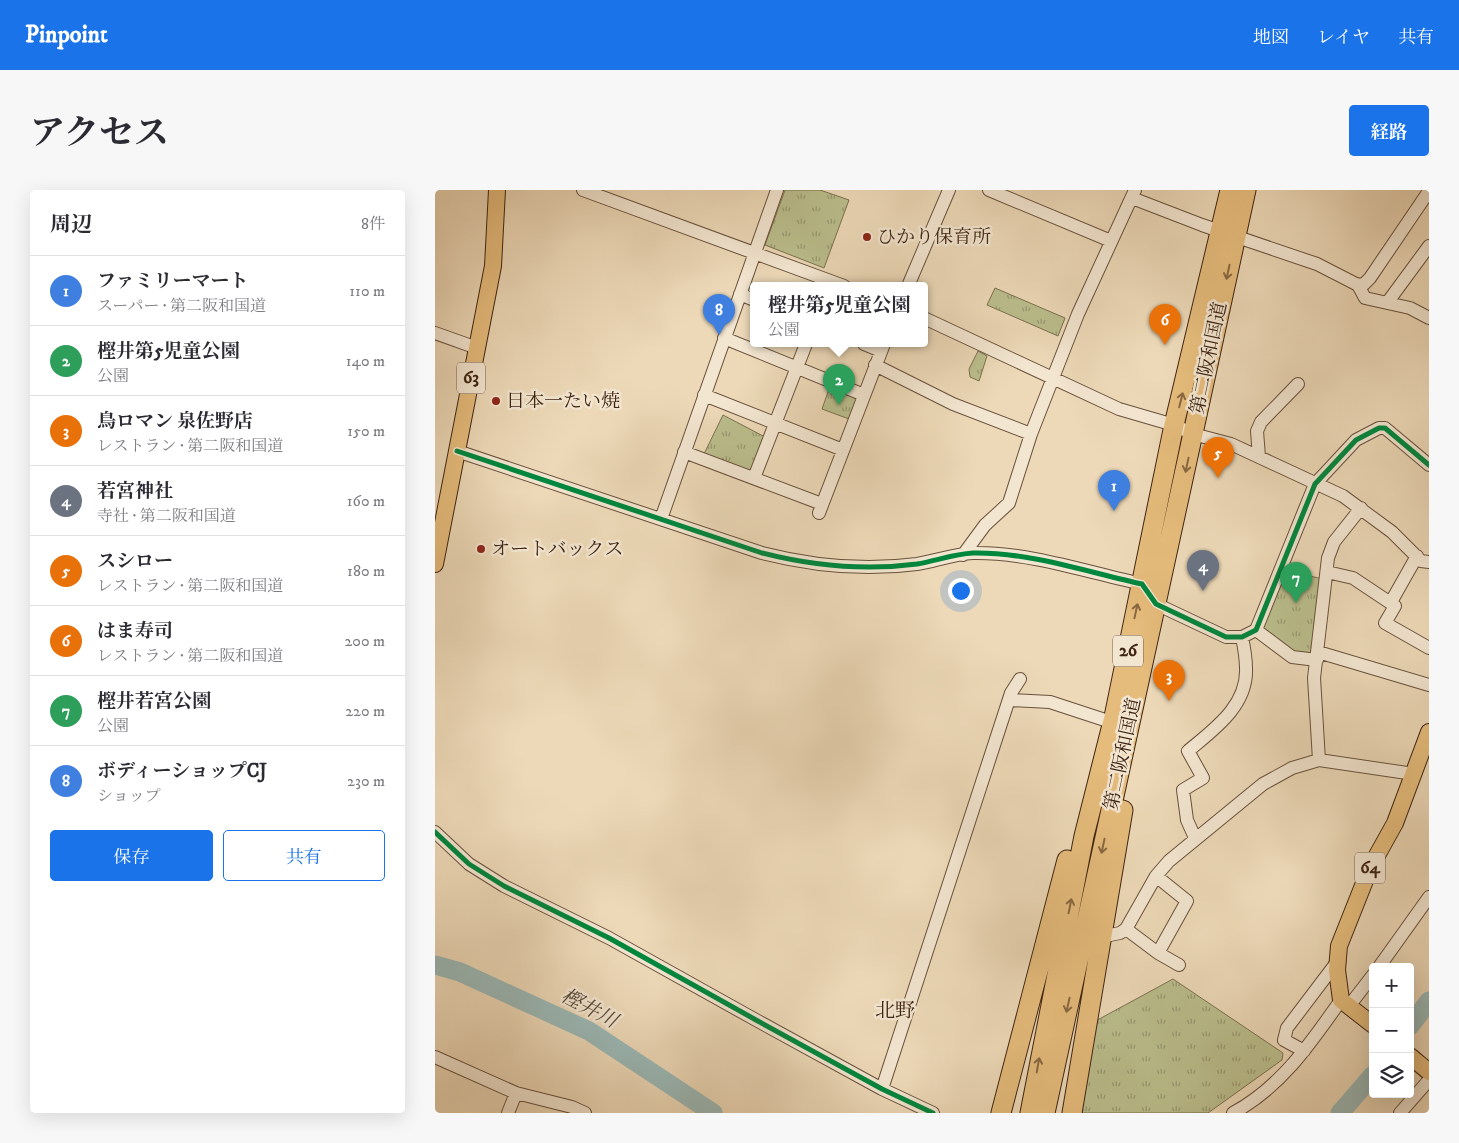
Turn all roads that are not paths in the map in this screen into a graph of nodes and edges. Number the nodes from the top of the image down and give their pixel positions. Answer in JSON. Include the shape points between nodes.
{"nodes":[{"id":1,"x":497,"y":190,"type":"edge"},
{"id":2,"x":583,"y":190,"type":"edge"},
{"id":3,"x":777,"y":190,"type":"edge"},
{"id":4,"x":949,"y":190,"type":"edge"},
{"id":5,"x":989,"y":190,"type":"edge"},
{"id":6,"x":1230,"y":190,"type":"edge"},
{"id":7,"x":1246,"y":190,"type":"edge"},
{"id":8,"x":1429,"y":191,"type":"edge"},
{"id":9,"x":1134,"y":194,"type":"edge"},
{"id":10,"x":1229,"y":233,"type":"junction"},
{"id":11,"x":1111,"y":241,"type":"junction"},
{"id":12,"x":1429,"y":246,"type":"edge"},
{"id":13,"x":754,"y":253,"type":"junction"},
{"id":14,"x":823,"y":282,"type":"edge"},
{"id":15,"x":910,"y":282,"type":"edge"},
{"id":16,"x":1358,"y":285,"type":"junction"},
{"id":17,"x":740,"y":294,"type":"junction"},
{"id":18,"x":750,"y":298,"type":"edge"},
{"id":19,"x":1387,"y":303,"type":"junction"},
{"id":20,"x":1429,"y":318,"type":"edge"},
{"id":21,"x":928,"y":320,"type":"edge"},
{"id":22,"x":435,"y":333,"type":"edge"},
{"id":23,"x":724,"y":338,"type":"junction"},
{"id":24,"x":804,"y":347,"type":"edge"},
{"id":25,"x":883,"y":347,"type":"edge"},
{"id":26,"x":477,"y":348,"type":"junction"},
{"id":27,"x":875,"y":365,"type":"junction"},
{"id":28,"x":797,"y":368,"type":"junction"},
{"id":29,"x":1055,"y":378,"type":"junction"},
{"id":30,"x":1298,"y":384,"type":"dead end"},
{"id":31,"x":704,"y":395,"type":"junction"},
{"id":32,"x":864,"y":395,"type":"junction"},
{"id":33,"x":776,"y":424,"type":"junction"},
{"id":34,"x":1174,"y":425,"type":"junction"},
{"id":35,"x":1031,"y":434,"type":"junction"},
{"id":36,"x":1193,"y":434,"type":"junction"},
{"id":37,"x":843,"y":450,"type":"junction"},
{"id":38,"x":457,"y":451,"type":"junction"},
{"id":39,"x":684,"y":452,"type":"junction"},
{"id":40,"x":1259,"y":457,"type":"junction"},
{"id":41,"x":1429,"y":465,"type":"edge"},
{"id":42,"x":754,"y":478,"type":"junction"},
{"id":43,"x":1315,"y":484,"type":"junction"},
{"id":44,"x":1361,"y":508,"type":"junction"},
{"id":45,"x":661,"y":519,"type":"junction"},
{"id":46,"x":963,"y":555,"type":"junction"},
{"id":47,"x":1417,"y":556,"type":"junction"},
{"id":48,"x":1429,"y":562,"type":"edge"},
{"id":49,"x":435,"y":564,"type":"edge"},
{"id":50,"x":1327,"y":572,"type":"junction"},
{"id":51,"x":1141,"y":584,"type":"junction"},
{"id":52,"x":1391,"y":602,"type":"junction"},
{"id":53,"x":1156,"y":604,"type":"junction"},
{"id":54,"x":1256,"y":630,"type":"junction"},
{"id":55,"x":1242,"y":637,"type":"junction"},
{"id":56,"x":1429,"y":648,"type":"edge"},
{"id":57,"x":1317,"y":656,"type":"junction"},
{"id":58,"x":1020,"y":679,"type":"dead end"},
{"id":59,"x":1429,"y":685,"type":"edge"},
{"id":60,"x":1009,"y":700,"type":"junction"},
{"id":61,"x":1134,"y":702,"type":"junction"},
{"id":62,"x":1112,"y":719,"type":"junction"},
{"id":63,"x":1429,"y":732,"type":"edge"},
{"id":64,"x":1319,"y":760,"type":"junction"},
{"id":65,"x":1414,"y":774,"type":"junction"},
{"id":66,"x":435,"y":832,"type":"edge"},
{"id":67,"x":1195,"y":838,"type":"junction"},
{"id":68,"x":1156,"y":876,"type":"junction"},
{"id":69,"x":1429,"y":897,"type":"edge"},
{"id":70,"x":1126,"y":929,"type":"junction"},
{"id":71,"x":1101,"y":937,"type":"junction"},
{"id":72,"x":1158,"y":953,"type":"junction"},
{"id":73,"x":1337,"y":962,"type":"junction"},
{"id":74,"x":1382,"y":963,"type":"edge"},
{"id":75,"x":1179,"y":965,"type":"dead end"},
{"id":76,"x":1369,"y":979,"type":"edge"},
{"id":77,"x":1345,"y":1003,"type":"junction"},
{"id":78,"x":1369,"y":1022,"type":"edge"},
{"id":79,"x":1305,"y":1051,"type":"junction"},
{"id":80,"x":435,"y":1057,"type":"edge"},
{"id":81,"x":1414,"y":1060,"type":"edge"},
{"id":82,"x":1429,"y":1074,"type":"edge"},
{"id":83,"x":882,"y":1088,"type":"junction"},
{"id":84,"x":516,"y":1092,"type":"junction"},
{"id":85,"x":508,"y":1113,"type":"edge"},
{"id":86,"x":585,"y":1113,"type":"edge"},
{"id":87,"x":933,"y":1113,"type":"edge"},
{"id":88,"x":1001,"y":1113,"type":"edge"},
{"id":89,"x":1030,"y":1113,"type":"edge"},
{"id":90,"x":1045,"y":1113,"type":"edge"},
{"id":91,"x":1072,"y":1113,"type":"edge"},
{"id":92,"x":1233,"y":1113,"type":"edge"},
{"id":93,"x":1400,"y":1113,"type":"edge"}],
"edges":[{"from":1,"to":26,"type":"main road","number":"63","via":[[493,266]]},
{"from":2,"to":13,"type":"street"},
{"from":3,"to":13,"type":"street"},
{"from":4,"to":15,"type":"street"},
{"from":5,"to":11,"type":"street"},
{"from":6,"to":10,"type":"highway","name":"第二阪和国道","number":"26"},
{"from":7,"to":10,"type":"highway","name":"第二阪和国道","number":"26"},
{"from":8,"to":16,"type":"street","via":[[1370,278]]},
{"from":9,"to":10,"type":"street","via":[[1202,226]]},
{"from":9,"to":11,"type":"street"},
{"from":10,"to":16,"type":"street","via":[[1317,264]]},
{"from":34,"to":10,"type":"highway","name":"第二阪和国道","number":"26","one_way":true},
{"from":10,"to":36,"type":"highway","name":"第二阪和国道","number":"26","one_way":true},
{"from":11,"to":29,"type":"street","via":[[1078,314]]},
{"from":12,"to":19,"type":"street"},
{"from":13,"to":14,"type":"street"},
{"from":13,"to":17,"type":"street"},
{"from":16,"to":19,"type":"street","via":[[1365,298]]},
{"from":17,"to":18,"type":"street"},
{"from":17,"to":23,"type":"street"},
{"from":19,"to":20,"type":"street","via":[[1410,308]]},
{"from":21,"to":29,"type":"street"},
{"from":22,"to":26,"type":"street"},
{"from":23,"to":28,"type":"street"},
{"from":23,"to":31,"type":"street"},
{"from":24,"to":28,"type":"street"},
{"from":25,"to":27,"type":"street"},
{"from":26,"to":38,"type":"main road","number":"63"},
{"from":27,"to":32,"type":"street"},
{"from":27,"to":35,"type":"street","via":[[953,404]]},
{"from":28,"to":32,"type":"street"},
{"from":28,"to":33,"type":"street"},
{"from":29,"to":34,"type":"street","via":[[1119,409]]},
{"from":29,"to":35,"type":"street"},
{"from":30,"to":40,"type":"street","via":[[1261,422],[1257,431]]},
{"from":31,"to":33,"type":"street"},
{"from":31,"to":39,"type":"street"},
{"from":32,"to":37,"type":"street"},
{"from":33,"to":37,"type":"street"},
{"from":33,"to":42,"type":"street"},
{"from":34,"to":36,"type":"street"},
{"from":34,"to":51,"type":"highway","name":"第二阪和国道","number":"26"},
{"from":35,"to":46,"type":"street","via":[[1009,503],[985,526]]},
{"from":36,"to":40,"type":"street","via":[[1231,444]]},
{"from":36,"to":53,"type":"highway","name":"第二阪和国道","number":"26","one_way":true},
{"from":37,"to":42,"type":"street","via":[[821,508]]},
{"from":38,"to":45,"type":"street"},
{"from":38,"to":49,"type":"main road","number":"63"},
{"from":39,"to":42,"type":"street"},
{"from":39,"to":45,"type":"street"},
{"from":40,"to":43,"type":"street"},
{"from":41,"to":43,"type":"street","via":[[1393,434],[1379,428],[1356,440]]},
{"from":43,"to":44,"type":"street"},
{"from":43,"to":54,"type":"street"},
{"from":44,"to":47,"type":"street"},
{"from":44,"to":50,"type":"street","via":[[1334,542]]},
{"from":45,"to":46,"type":"street","via":[[800,563],[849,568],[917,564]]},
{"from":46,"to":51,"type":"street","via":[[1027,558]]},
{"from":47,"to":48,"type":"street","via":[[1421,561]]},
{"from":47,"to":52,"type":"street"},
{"from":50,"to":52,"type":"street","via":[[1353,578]]},
{"from":50,"to":57,"type":"street"},
{"from":51,"to":53,"type":"street"},
{"from":62,"to":51,"type":"highway","name":"第二阪和国道","number":"26","one_way":true},
{"from":52,"to":56,"type":"street","via":[[1395,606],[1385,623]]},
{"from":53,"to":55,"type":"street","via":[[1226,637]]},
{"from":53,"to":61,"type":"highway","name":"第二阪和国道","number":"26"},
{"from":54,"to":55,"type":"street"},
{"from":54,"to":57,"type":"street","via":[[1292,657]]},
{"from":55,"to":67,"type":"street","via":[[1246,670],[1236,705],[1221,723],[1188,751],[1203,778],[1183,790],[1187,820]]},
{"from":57,"to":59,"type":"street"},
{"from":57,"to":64,"type":"street","via":[[1314,678]]},
{"from":58,"to":60,"type":"street"},
{"from":60,"to":62,"type":"street","via":[[1050,702]]},
{"from":60,"to":83,"type":"street"},
{"from":61,"to":71,"type":"highway","via":[[1135,738]]},
{"from":61,"to":90,"type":"highway","name":"第二阪和国道","number":"26","one_way":true},
{"from":62,"to":88,"type":"highway","via":[[1098,740],[1029,1032]]},
{"from":89,"to":62,"type":"highway","name":"第二阪和国道","number":"26","one_way":true,"via":[[1083,836]]},
{"from":63,"to":65,"type":"main road","number":"64"},
{"from":64,"to":65,"type":"street"},
{"from":64,"to":67,"type":"street","via":[[1292,768],[1263,784]]},
{"from":65,"to":73,"type":"main road","number":"64","via":[[1395,823],[1356,900],[1339,946]]},
{"from":66,"to":83,"type":"street","via":[[469,864],[504,886],[609,938]]},
{"from":67,"to":68,"type":"street"},
{"from":68,"to":70,"type":"street"},
{"from":68,"to":72,"type":"street","via":[[1187,901]]},
{"from":69,"to":74,"type":"street"},
{"from":70,"to":71,"type":"street","via":[[1120,934]]},
{"from":70,"to":72,"type":"street"},
{"from":71,"to":91,"type":"highway","via":[[1091,960],[1075,1042]]},
{"from":72,"to":75,"type":"street"},
{"from":73,"to":77,"type":"main road","number":"64"},
{"from":73,"to":79,"type":"street","via":[[1287,1028],[1284,1040]]},
{"from":76,"to":77,"type":"street"},
{"from":77,"to":78,"type":"main road"},
{"from":77,"to":79,"type":"street"},
{"from":79,"to":92,"type":"street","via":[[1270,1086]]},
{"from":80,"to":84,"type":"street"},
{"from":81,"to":82,"type":"main road"},
{"from":82,"to":93,"type":"street"},
{"from":83,"to":87,"type":"street"},
{"from":84,"to":85,"type":"street"},
{"from":84,"to":86,"type":"street"}]}
